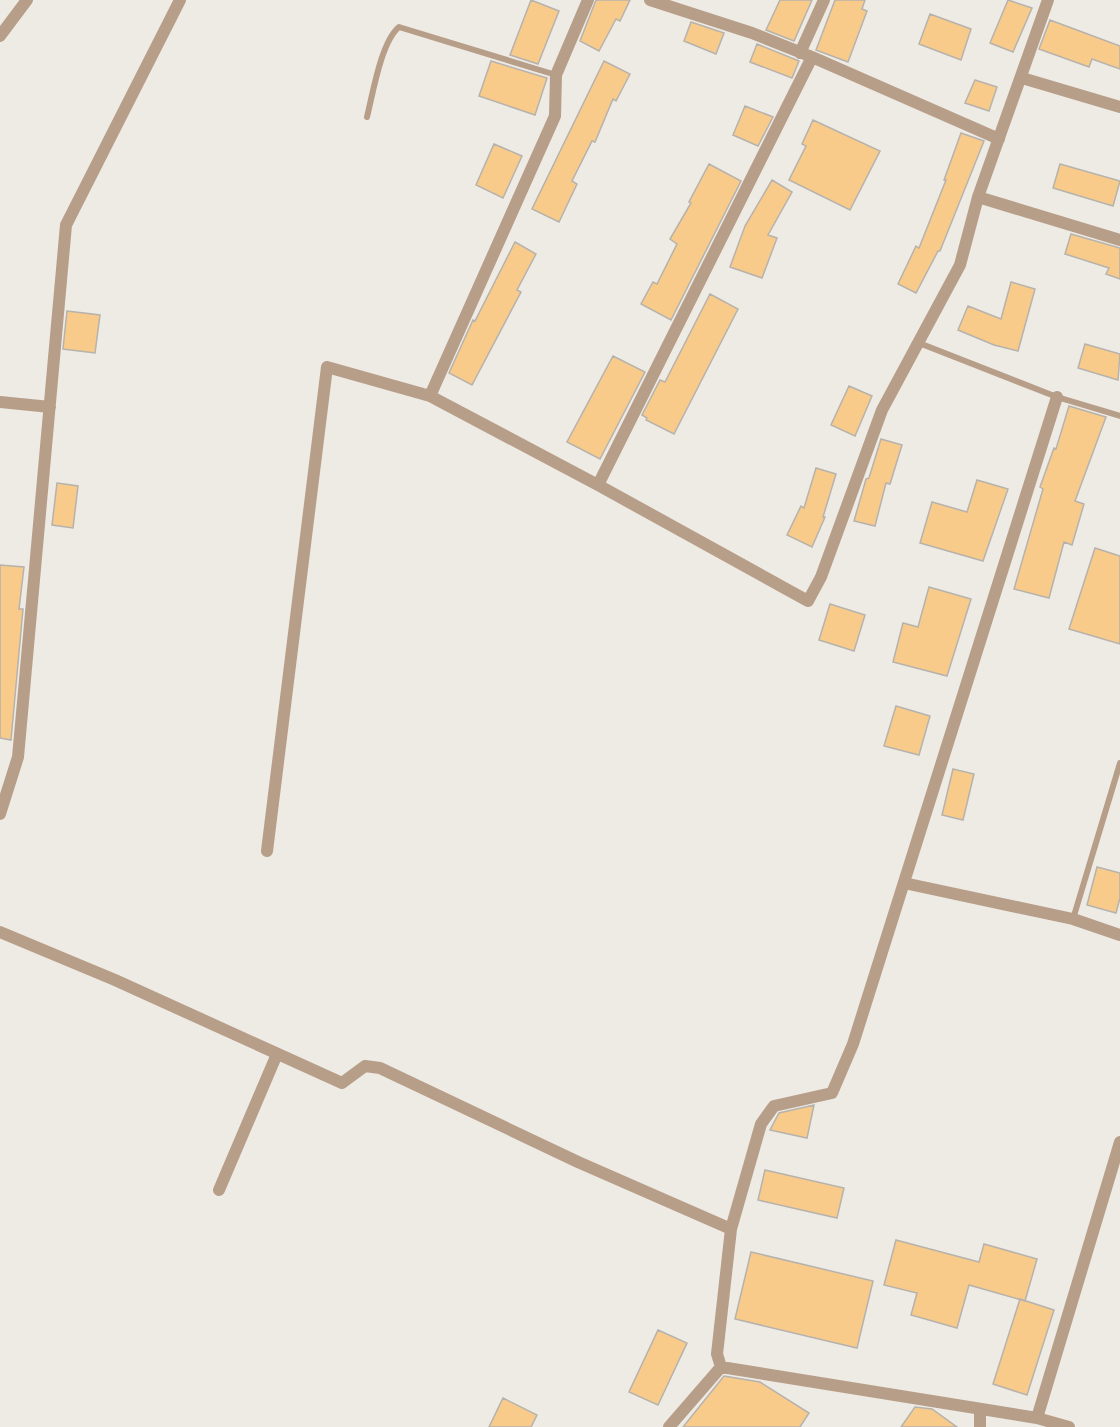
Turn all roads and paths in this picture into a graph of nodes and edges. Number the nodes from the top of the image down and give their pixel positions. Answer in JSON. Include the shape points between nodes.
{"nodes":[{"id":1,"x":27,"y":0,"type":"edge"},
{"id":2,"x":180,"y":0,"type":"edge"},
{"id":3,"x":588,"y":0,"type":"edge"},
{"id":4,"x":650,"y":0,"type":"edge"},
{"id":5,"x":824,"y":0,"type":"edge"},
{"id":6,"x":1048,"y":0,"type":"edge"},
{"id":7,"x":0,"y":36,"type":"edge"},
{"id":8,"x":806,"y":55,"type":"junction"},
{"id":9,"x":556,"y":75,"type":"junction"},
{"id":10,"x":1022,"y":78,"type":"junction"},
{"id":11,"x":1120,"y":106,"type":"edge"},
{"id":12,"x":367,"y":117,"type":"dead end"},
{"id":13,"x":999,"y":139,"type":"junction"},
{"id":14,"x":978,"y":196,"type":"junction"},
{"id":15,"x":1120,"y":240,"type":"edge"},
{"id":16,"x":919,"y":343,"type":"junction"},
{"id":17,"x":430,"y":396,"type":"junction"},
{"id":18,"x":1057,"y":397,"type":"junction"},
{"id":19,"x":0,"y":402,"type":"edge"},
{"id":20,"x":50,"y":407,"type":"junction"},
{"id":21,"x":1120,"y":416,"type":"edge"},
{"id":22,"x":598,"y":485,"type":"junction"},
{"id":23,"x":1120,"y":763,"type":"edge"},
{"id":24,"x":0,"y":814,"type":"edge"},
{"id":25,"x":267,"y":851,"type":"dead end"},
{"id":26,"x":904,"y":883,"type":"junction"},
{"id":27,"x":1073,"y":919,"type":"junction"},
{"id":28,"x":0,"y":932,"type":"edge"},
{"id":29,"x":1120,"y":935,"type":"edge"},
{"id":30,"x":277,"y":1054,"type":"junction"},
{"id":31,"x":1120,"y":1142,"type":"edge"},
{"id":32,"x":219,"y":1190,"type":"dead end"},
{"id":33,"x":731,"y":1229,"type":"junction"},
{"id":34,"x":721,"y":1367,"type":"junction"},
{"id":35,"x":980,"y":1409,"type":"junction"},
{"id":36,"x":1037,"y":1418,"type":"junction"},
{"id":37,"x":669,"y":1427,"type":"edge"},
{"id":38,"x":980,"y":1427,"type":"edge"},
{"id":39,"x":1069,"y":1427,"type":"edge"}],
"edges":[{"from":1,"to":7,"type":"street"},
{"from":2,"to":20,"type":"street","via":[[66,225]]},
{"from":3,"to":9,"type":"street"},
{"from":4,"to":8,"type":"street"},
{"from":5,"to":8,"type":"street"},
{"from":6,"to":10,"type":"street"},
{"from":8,"to":13,"type":"street"},
{"from":8,"to":22,"type":"street"},
{"from":9,"to":12,"type":"lane","via":[[399,27],[387,47]]},
{"from":9,"to":17,"type":"street","via":[[555,116]]},
{"from":10,"to":11,"type":"street"},
{"from":10,"to":13,"type":"street"},
{"from":13,"to":14,"type":"street"},
{"from":14,"to":15,"type":"street"},
{"from":14,"to":16,"type":"street","via":[[960,265]]},
{"from":16,"to":18,"type":"lane"},
{"from":16,"to":22,"type":"street","via":[[882,410],[821,577],[808,601]]},
{"from":17,"to":22,"type":"street"},
{"from":17,"to":25,"type":"street","via":[[327,367]]},
{"from":18,"to":21,"type":"lane"},
{"from":18,"to":26,"type":"street"},
{"from":19,"to":20,"type":"street"},
{"from":20,"to":24,"type":"street","via":[[18,756]]},
{"from":23,"to":27,"type":"lane"},
{"from":26,"to":27,"type":"street"},
{"from":26,"to":33,"type":"street","via":[[853,1044],[832,1093],[774,1106],[761,1124]]},
{"from":27,"to":29,"type":"street"},
{"from":28,"to":30,"type":"street"},
{"from":30,"to":32,"type":"street"},
{"from":30,"to":33,"type":"street","via":[[342,1083],[365,1066],[380,1068]]},
{"from":31,"to":36,"type":"street"},
{"from":33,"to":34,"type":"street","via":[[717,1354]]},
{"from":34,"to":35,"type":"street"},
{"from":34,"to":37,"type":"street"},
{"from":35,"to":36,"type":"street"},
{"from":35,"to":38,"type":"street"},
{"from":36,"to":39,"type":"street"}]}
